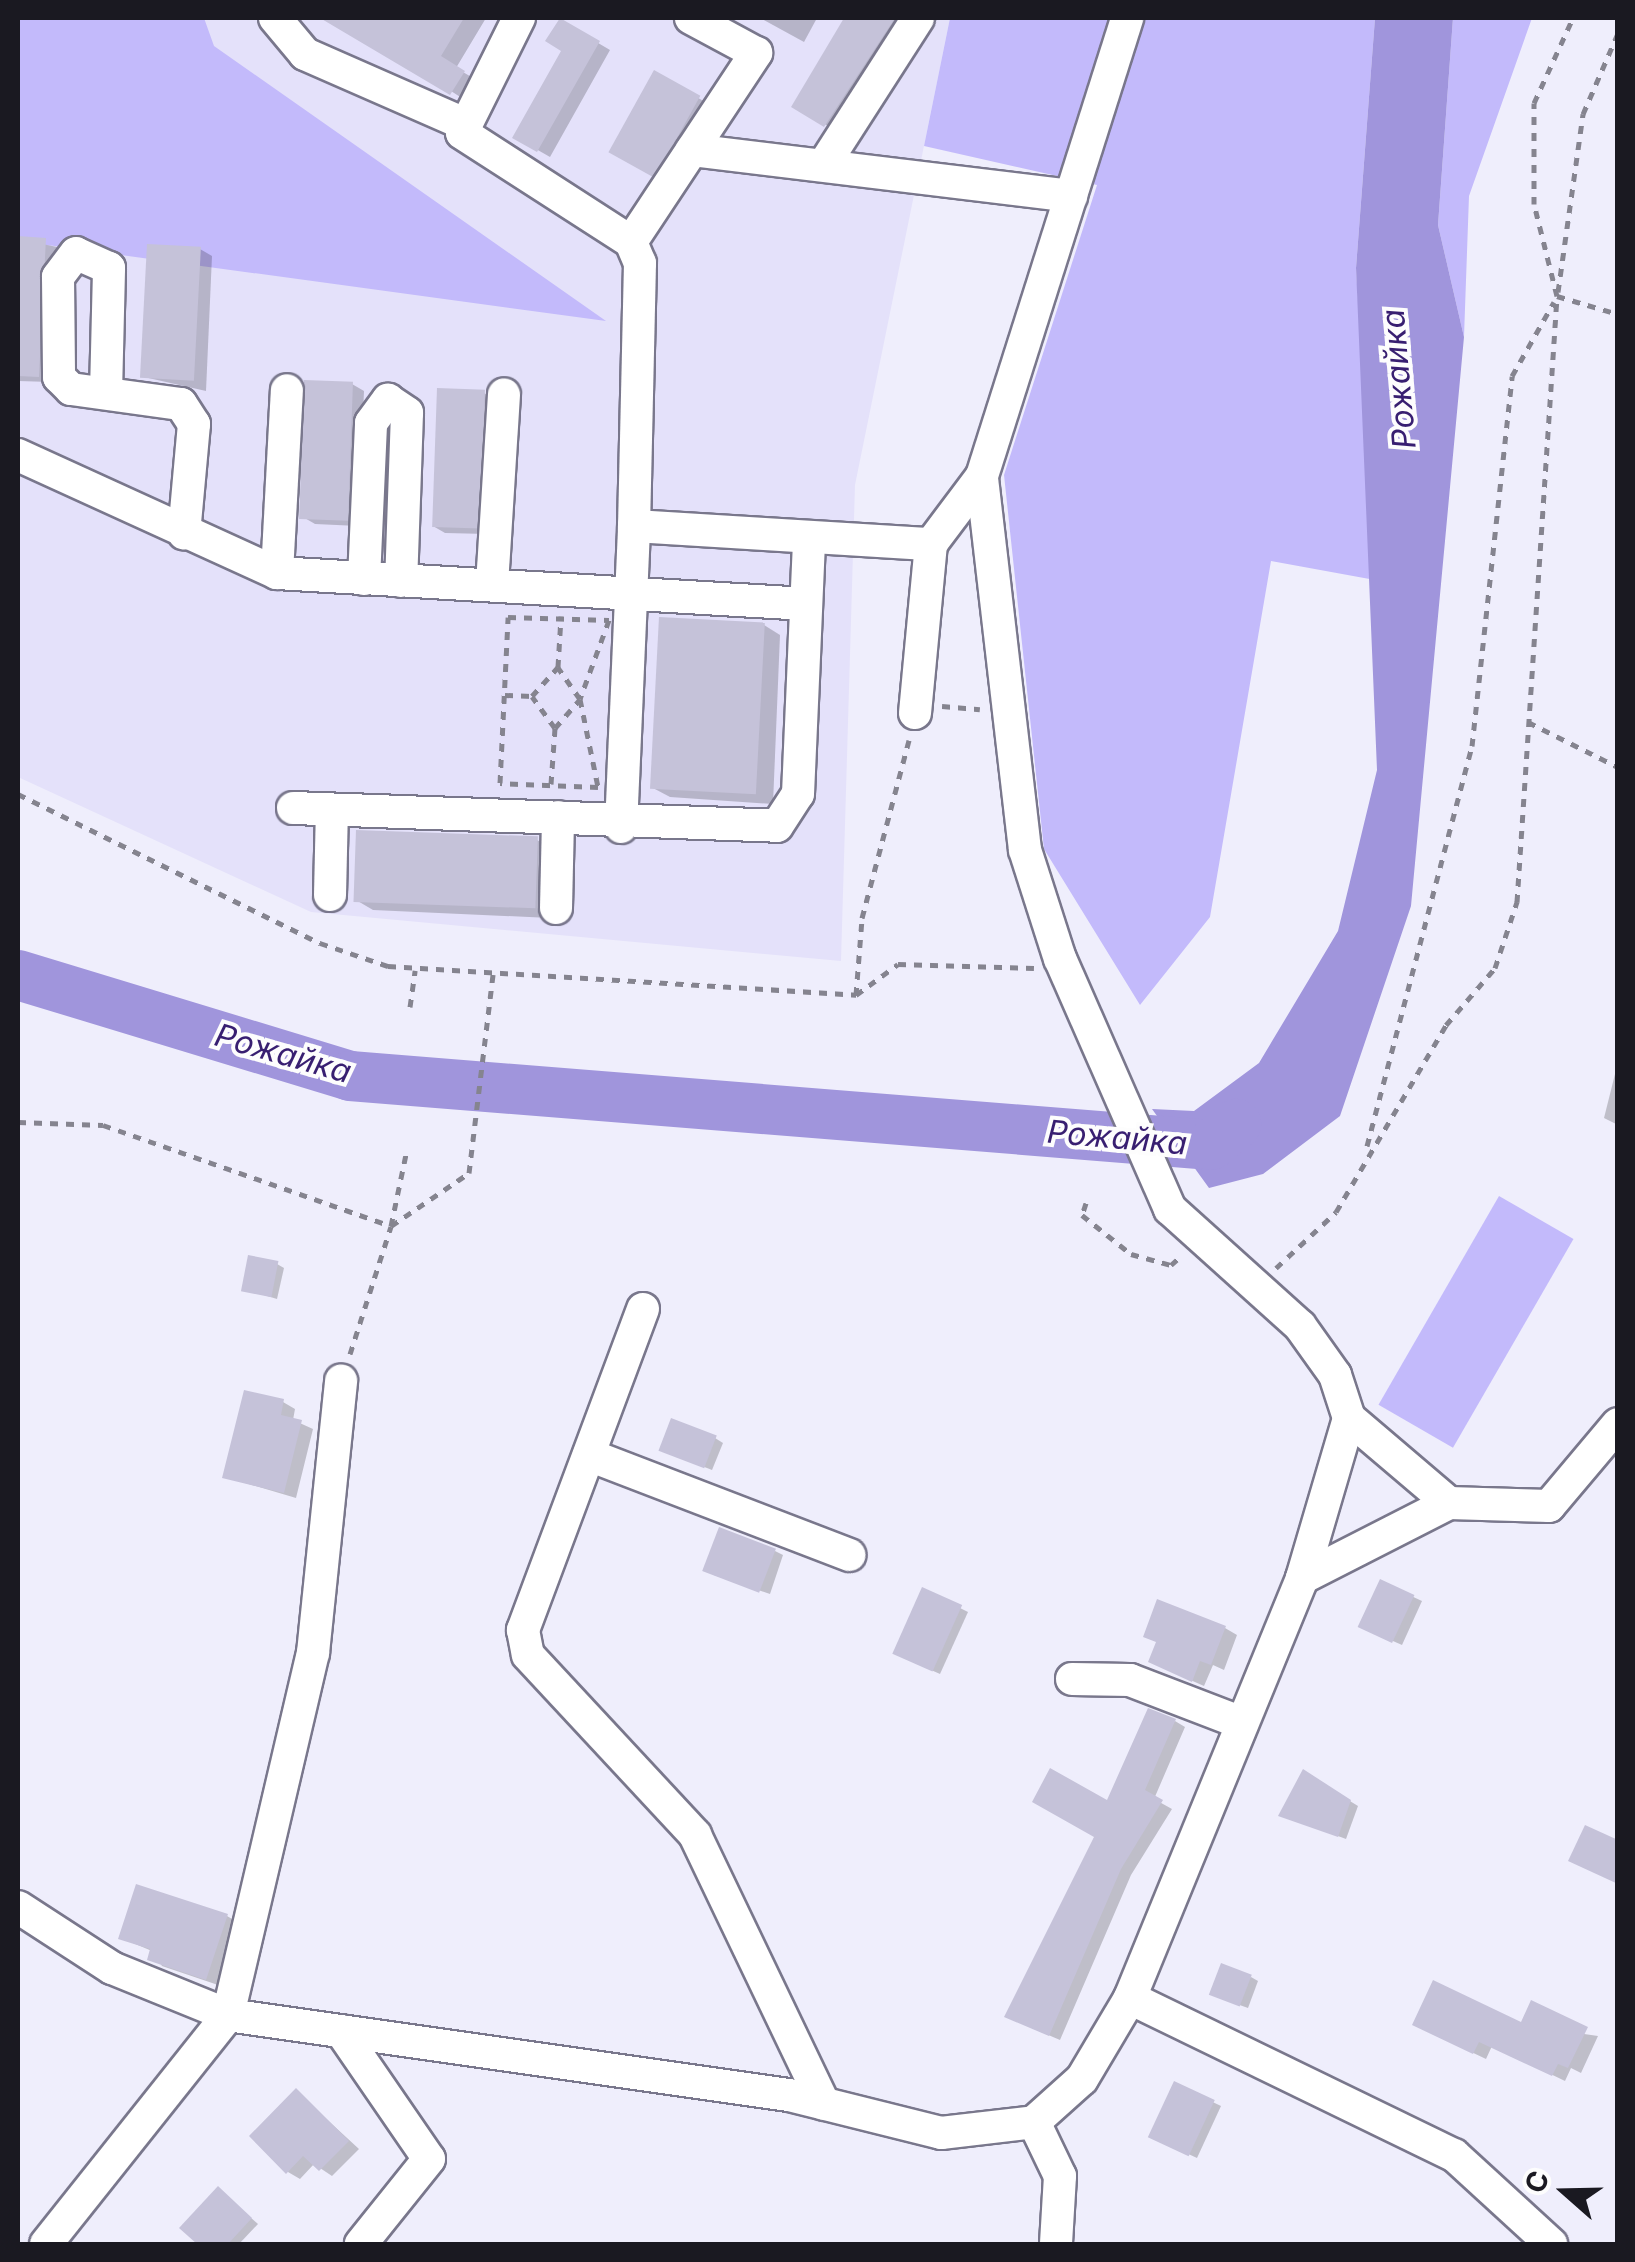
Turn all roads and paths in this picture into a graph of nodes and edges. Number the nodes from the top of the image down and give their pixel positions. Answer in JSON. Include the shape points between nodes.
{"nodes":[{"id":1,"x":275,"y":18,"type":"edge"},
{"id":2,"x":519,"y":18,"type":"edge"},
{"id":3,"x":691,"y":18,"type":"edge"},
{"id":4,"x":918,"y":18,"type":"edge"},
{"id":5,"x":1127,"y":18,"type":"edge"},
{"id":6,"x":1573,"y":18,"type":"edge"},
{"id":7,"x":1618,"y":34,"type":"edge"},
{"id":8,"x":460,"y":122,"type":"junction"},
{"id":9,"x":692,"y":150,"type":"junction"},
{"id":10,"x":825,"y":163,"type":"junction"},
{"id":11,"x":1070,"y":196,"type":"junction"},
{"id":12,"x":631,"y":242,"type":"junction"},
{"id":13,"x":1558,"y":296,"type":"junction"},
{"id":14,"x":1618,"y":314,"type":"edge"},
{"id":15,"x":287,"y":390,"type":"dead end"},
{"id":16,"x":106,"y":393,"type":"dead end"},
{"id":17,"x":504,"y":394,"type":"dead end"},
{"id":18,"x":18,"y":456,"type":"edge"},
{"id":19,"x":982,"y":476,"type":"junction"},
{"id":20,"x":634,"y":526,"type":"junction"},
{"id":21,"x":184,"y":534,"type":"junction"},
{"id":22,"x":809,"y":538,"type":"junction"},
{"id":23,"x":931,"y":544,"type":"junction"},
{"id":24,"x":277,"y":573,"type":"junction"},
{"id":25,"x":364,"y":580,"type":"junction"},
{"id":26,"x":401,"y":581,"type":"junction"},
{"id":27,"x":492,"y":585,"type":"junction"},
{"id":28,"x":632,"y":591,"type":"junction"},
{"id":29,"x":562,"y":603,"type":"junction"},
{"id":30,"x":806,"y":604,"type":"junction"},
{"id":31,"x":558,"y":667,"type":"junction"},
{"id":32,"x":505,"y":694,"type":"junction"},
{"id":33,"x":532,"y":696,"type":"junction"},
{"id":34,"x":580,"y":699,"type":"junction"},
{"id":35,"x":915,"y":712,"type":"junction"},
{"id":36,"x":1528,"y":722,"type":"junction"},
{"id":37,"x":1010,"y":725,"type":"junction"},
{"id":38,"x":555,"y":728,"type":"junction"},
{"id":39,"x":1618,"y":767,"type":"edge"},
{"id":40,"x":18,"y":794,"type":"edge"},
{"id":41,"x":553,"y":806,"type":"junction"},
{"id":42,"x":293,"y":808,"type":"dead end"},
{"id":43,"x":332,"y":810,"type":"junction"},
{"id":44,"x":621,"y":823,"type":"junction"},
{"id":45,"x":330,"y":895,"type":"dead end"},
{"id":46,"x":556,"y":908,"type":"dead end"},
{"id":47,"x":1060,"y":959,"type":"junction"},
{"id":48,"x":415,"y":970,"type":"junction"},
{"id":49,"x":493,"y":973,"type":"junction"},
{"id":50,"x":856,"y":996,"type":"junction"},
{"id":51,"x":410,"y":1007,"type":"dead end"},
{"id":52,"x":18,"y":1122,"type":"edge"},
{"id":53,"x":1366,"y":1150,"type":"junction"},
{"id":54,"x":406,"y":1154,"type":"dead end"},
{"id":55,"x":1086,"y":1203,"type":"dead end"},
{"id":56,"x":391,"y":1226,"type":"junction"},
{"id":57,"x":1201,"y":1237,"type":"junction"},
{"id":58,"x":1254,"y":1284,"type":"junction"},
{"id":59,"x":643,"y":1308,"type":"dead end"},
{"id":60,"x":341,"y":1380,"type":"joint"},
{"id":61,"x":1348,"y":1418,"type":"junction"},
{"id":62,"x":1618,"y":1424,"type":"edge"},
{"id":63,"x":588,"y":1455,"type":"junction"},
{"id":64,"x":1449,"y":1504,"type":"junction"},
{"id":65,"x":849,"y":1554,"type":"dead end"},
{"id":66,"x":1302,"y":1578,"type":"junction"},
{"id":67,"x":1072,"y":1680,"type":"dead end"},
{"id":68,"x":1242,"y":1723,"type":"junction"},
{"id":69,"x":18,"y":1908,"type":"edge"},
{"id":70,"x":1130,"y":1998,"type":"junction"},
{"id":71,"x":228,"y":2015,"type":"junction"},
{"id":72,"x":341,"y":2032,"type":"junction"},
{"id":73,"x":824,"y":2104,"type":"junction"},
{"id":74,"x":1034,"y":2122,"type":"junction"},
{"id":75,"x":46,"y":2244,"type":"edge"},
{"id":76,"x":361,"y":2244,"type":"edge"},
{"id":77,"x":1056,"y":2244,"type":"edge"},
{"id":78,"x":1551,"y":2244,"type":"edge"}],
"edges":[{"from":1,"to":8,"type":"street","via":[[305,54]]},
{"from":2,"to":8,"type":"street"},
{"from":3,"to":9,"type":"street","via":[[756,53]]},
{"from":4,"to":10,"type":"street"},
{"from":5,"to":11,"type":"street"},
{"from":6,"to":13,"type":"path","via":[[1534,103],[1534,204]]},
{"from":7,"to":13,"type":"path","via":[[1583,114]]},
{"from":8,"to":12,"type":"street","via":[[471,143]]},
{"from":9,"to":10,"type":"street"},
{"from":9,"to":12,"type":"street"},
{"from":10,"to":11,"type":"street"},
{"from":11,"to":19,"type":"street"},
{"from":12,"to":20,"type":"street","via":[[640,263]]},
{"from":13,"to":14,"type":"path"},
{"from":13,"to":36,"type":"path"},
{"from":13,"to":53,"type":"path","via":[[1512,376],[1472,746]]},
{"from":15,"to":24,"type":"street"},
{"from":16,"to":21,"type":"street","via":[[174,398],[190,414]]},
{"from":17,"to":27,"type":"street"},
{"from":18,"to":21,"type":"street"},
{"from":19,"to":23,"type":"street"},
{"from":19,"to":37,"type":"street"},
{"from":20,"to":22,"type":"street"},
{"from":20,"to":28,"type":"street"},
{"from":21,"to":24,"type":"street"},
{"from":22,"to":23,"type":"street"},
{"from":22,"to":30,"type":"street"},
{"from":23,"to":35,"type":"street"},
{"from":24,"to":25,"type":"street"},
{"from":25,"to":26,"type":"street"},
{"from":25,"to":26,"type":"street","via":[[371,423],[388,400],[407,414]]},
{"from":26,"to":27,"type":"street"},
{"from":27,"to":29,"type":"street"},
{"from":28,"to":29,"type":"street"},
{"from":28,"to":30,"type":"street"},
{"from":28,"to":44,"type":"street"},
{"from":29,"to":31,"type":"path"},
{"from":29,"to":32,"type":"path","via":[[508,617]]},
{"from":29,"to":34,"type":"path","via":[[609,620]]},
{"from":30,"to":44,"type":"street","via":[[792,814],[777,826]]},
{"from":31,"to":33,"type":"path"},
{"from":31,"to":34,"type":"path"},
{"from":32,"to":33,"type":"path"},
{"from":32,"to":41,"type":"path","via":[[500,783]]},
{"from":33,"to":38,"type":"path"},
{"from":34,"to":38,"type":"path"},
{"from":34,"to":41,"type":"path","via":[[598,787]]},
{"from":35,"to":37,"type":"path","via":[[972,704]]},
{"from":35,"to":50,"type":"path","via":[[862,918]]},
{"from":36,"to":39,"type":"path","via":[[1580,740]]},
{"from":36,"to":53,"type":"path","via":[[1517,902],[1494,968],[1446,1024],[1418,1083]]},
{"from":37,"to":47,"type":"street","via":[[1025,850]]},
{"from":38,"to":41,"type":"path"},
{"from":40,"to":48,"type":"path","via":[[320,943]]},
{"from":41,"to":43,"type":"street"},
{"from":41,"to":44,"type":"street"},
{"from":41,"to":46,"type":"street"},
{"from":42,"to":43,"type":"street"},
{"from":43,"to":45,"type":"street"},
{"from":47,"to":50,"type":"path","via":[[1030,969],[898,964]]},
{"from":47,"to":57,"type":"street","via":[[1170,1210]]},
{"from":48,"to":49,"type":"path"},
{"from":48,"to":51,"type":"path"},
{"from":49,"to":50,"type":"path"},
{"from":49,"to":56,"type":"path","via":[[469,1173]]},
{"from":52,"to":56,"type":"path","via":[[103,1125]]},
{"from":53,"to":58,"type":"path","via":[[1336,1212]]},
{"from":54,"to":56,"type":"path"},
{"from":55,"to":57,"type":"path","via":[[1082,1215],[1144,1258],[1171,1265]]},
{"from":56,"to":60,"type":"path"},
{"from":57,"to":58,"type":"street"},
{"from":58,"to":61,"type":"street","via":[[1334,1374]]},
{"from":59,"to":63,"type":"street"},
{"from":60,"to":71,"type":"street","via":[[313,1653]]},
{"from":61,"to":64,"type":"street"},
{"from":61,"to":66,"type":"street"},
{"from":62,"to":64,"type":"street","via":[[1549,1506]]},
{"from":63,"to":65,"type":"street"},
{"from":63,"to":73,"type":"street","via":[[522,1630],[528,1655],[695,1834]]},
{"from":64,"to":66,"type":"street"},
{"from":66,"to":68,"type":"street"},
{"from":67,"to":68,"type":"street","via":[[1130,1680]]},
{"from":68,"to":70,"type":"street"},
{"from":69,"to":71,"type":"street","via":[[112,1968]]},
{"from":70,"to":74,"type":"street","via":[[1082,2079]]},
{"from":70,"to":78,"type":"street","via":[[1454,2156]]},
{"from":71,"to":72,"type":"street"},
{"from":71,"to":75,"type":"street"},
{"from":72,"to":73,"type":"street"},
{"from":72,"to":76,"type":"street","via":[[429,2159]]},
{"from":73,"to":74,"type":"street","via":[[941,2133]]},
{"from":74,"to":77,"type":"street","via":[[1060,2176]]}]}
